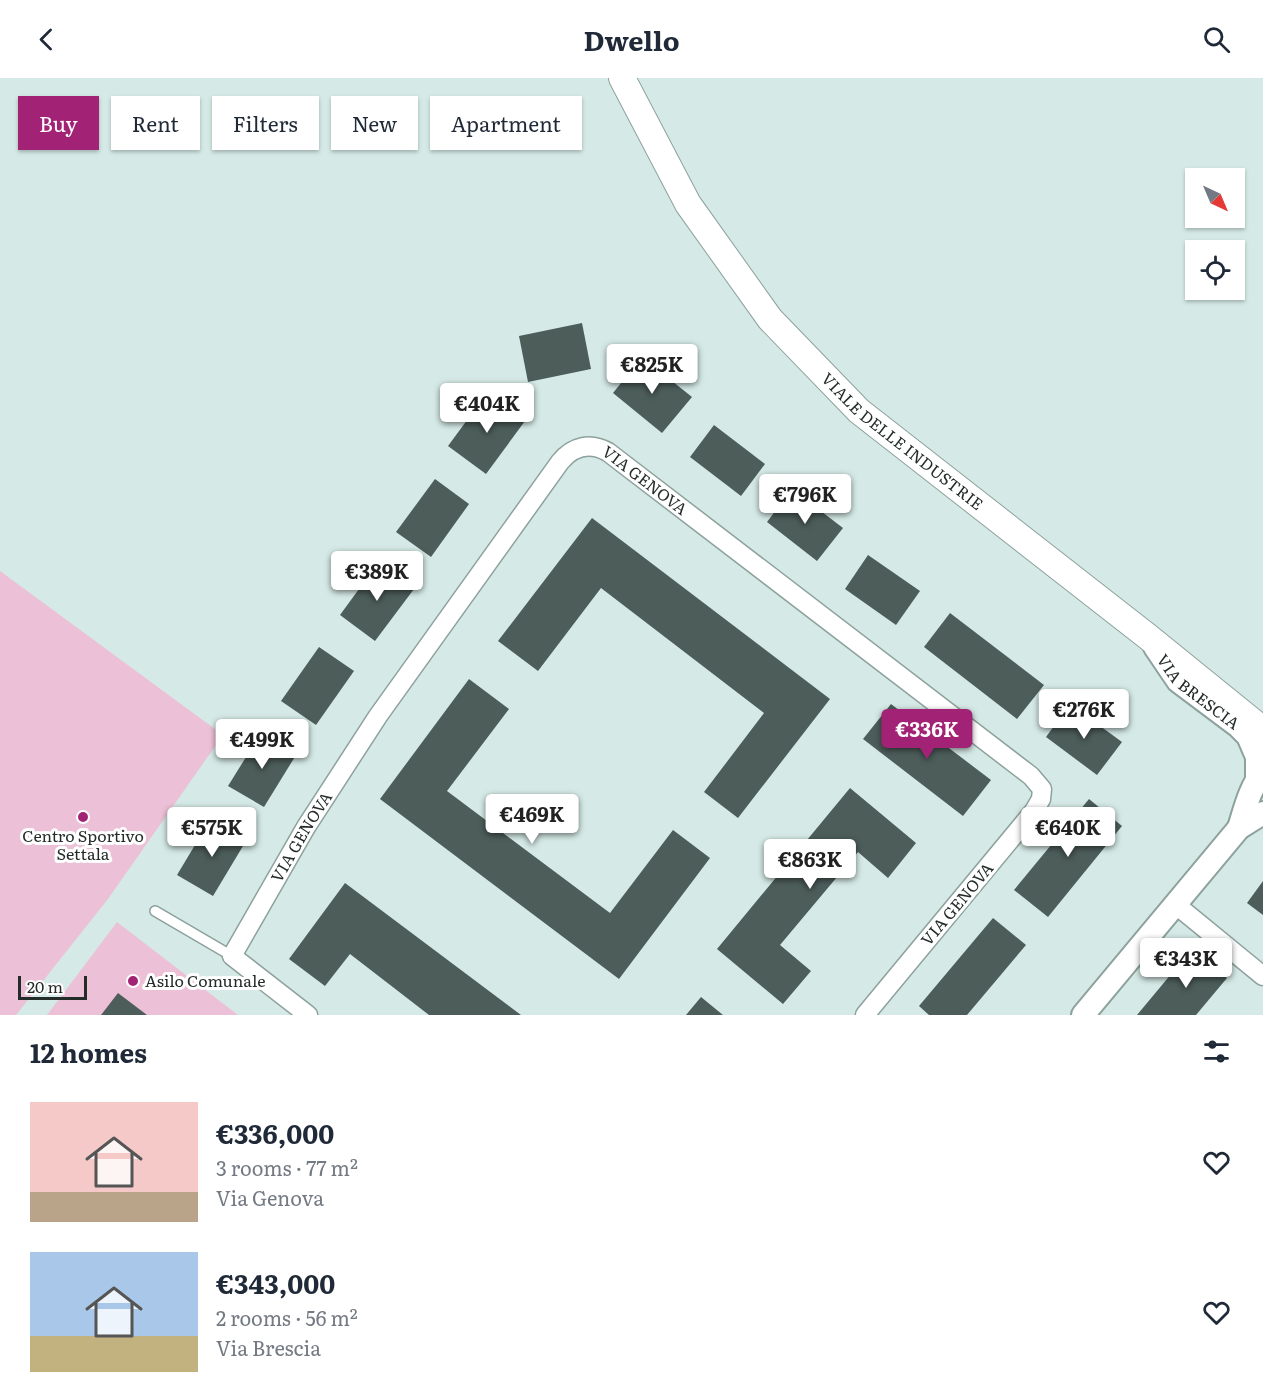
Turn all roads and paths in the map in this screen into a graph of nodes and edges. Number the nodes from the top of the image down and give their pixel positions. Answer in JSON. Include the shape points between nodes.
{"nodes":[{"id":1,"x":622,"y":78,"type":"edge"},
{"id":2,"x":1147,"y":636,"type":"junction"},
{"id":3,"x":1263,"y":730,"type":"edge"},
{"id":4,"x":1260,"y":776,"type":"edge"},
{"id":5,"x":1254,"y":818,"type":"edge"},
{"id":6,"x":1175,"y":904,"type":"junction"},
{"id":7,"x":155,"y":911,"type":"dead end"},
{"id":8,"x":232,"y":956,"type":"junction"},
{"id":9,"x":1263,"y":976,"type":"edge"},
{"id":10,"x":308,"y":1015,"type":"edge"},
{"id":11,"x":865,"y":1015,"type":"edge"},
{"id":12,"x":1083,"y":1015,"type":"edge"}],
"edges":[{"from":1,"to":2,"type":"main road","name":"VIALE DELLE INDUSTRIE","via":[[688,204],[770,319],[859,411]]},
{"from":2,"to":3,"type":"main road","name":"VIALE DELLE INDUSTRIE"},
{"from":2,"to":4,"type":"street","name":"VIA BRESCIA","via":[[1178,681],[1248,736]]},
{"from":4,"to":5,"type":"street","name":"VIA BRESCIA"},
{"from":5,"to":6,"type":"street","name":"VIA BRESCIA"},
{"from":6,"to":9,"type":"street"},
{"from":6,"to":12,"type":"street","name":"VIA BRESCIA"},
{"from":7,"to":8,"type":"lane"},
{"from":8,"to":10,"type":"street"},
{"from":8,"to":11,"type":"street","name":"VIA GENOVA","via":[[306,827],[378,716],[560,462],[573,450],[591,446],[608,452],[1031,776],[1042,789],[1034,811]]}]}
